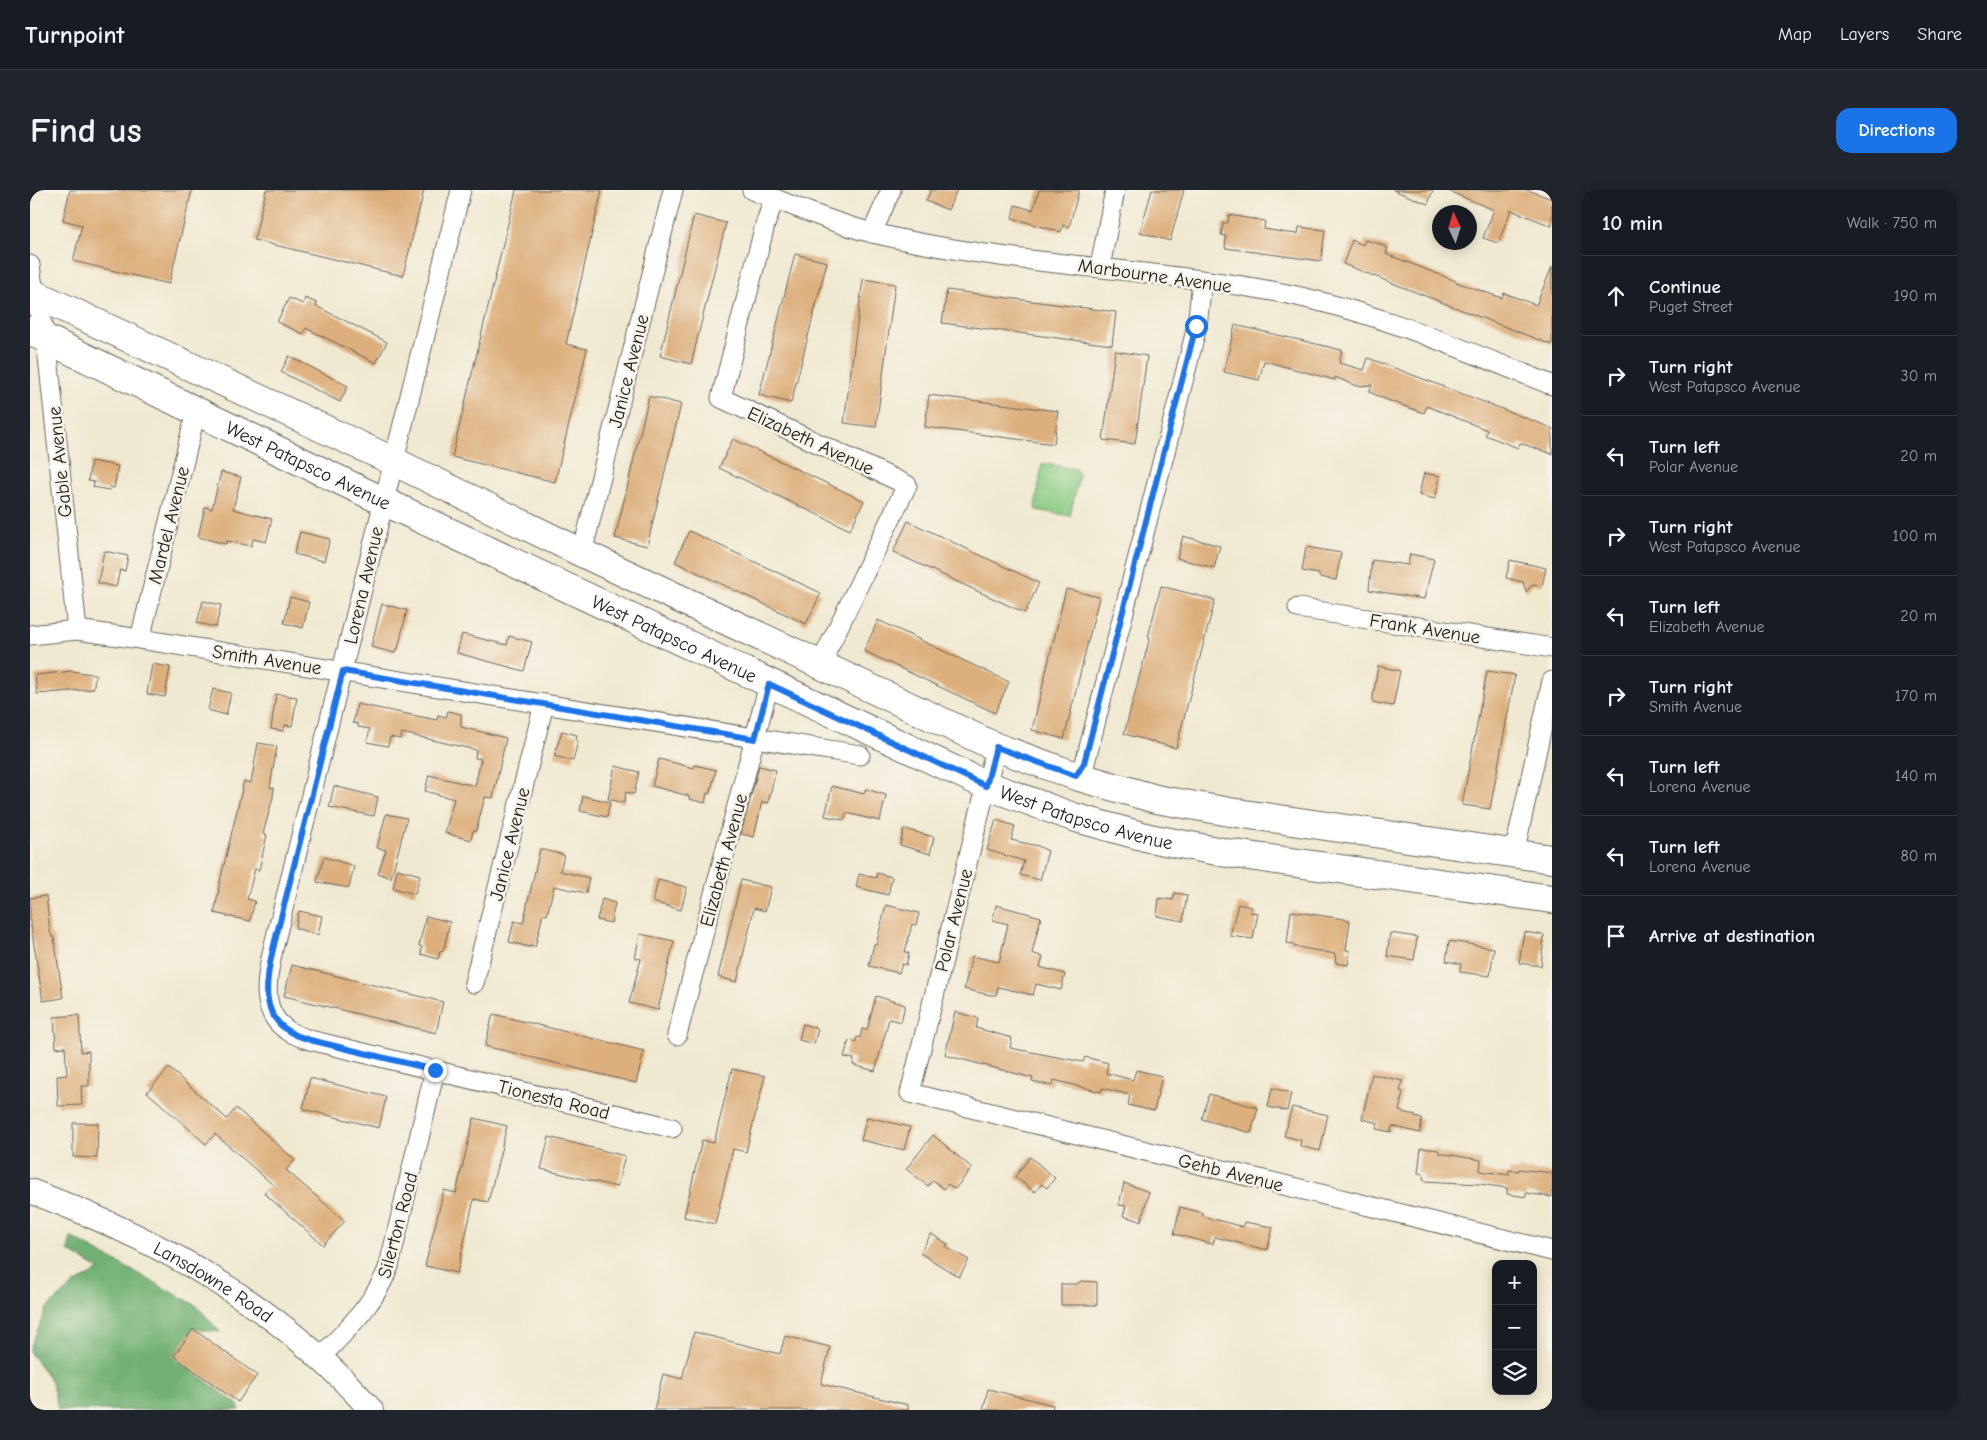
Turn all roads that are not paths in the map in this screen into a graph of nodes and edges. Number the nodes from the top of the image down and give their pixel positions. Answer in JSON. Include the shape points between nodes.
{"nodes":[{"id":1,"x":461,"y":190,"type":"edge"},
{"id":2,"x":673,"y":190,"type":"edge"},
{"id":3,"x":752,"y":190,"type":"edge"},
{"id":4,"x":891,"y":190,"type":"edge"},
{"id":5,"x":1115,"y":190,"type":"edge"},
{"id":6,"x":774,"y":198,"type":"junction"},
{"id":7,"x":872,"y":233,"type":"junction"},
{"id":8,"x":30,"y":265,"type":"edge"},
{"id":9,"x":1100,"y":268,"type":"junction"},
{"id":10,"x":1202,"y":281,"type":"junction"},
{"id":11,"x":32,"y":293,"type":"edge"},
{"id":12,"x":38,"y":335,"type":"edge"},
{"id":13,"x":1552,"y":385,"type":"edge"},
{"id":14,"x":196,"y":412,"type":"junction"},
{"id":15,"x":393,"y":461,"type":"junction"},
{"id":16,"x":383,"y":501,"type":"junction"},
{"id":17,"x":582,"y":553,"type":"junction"},
{"id":18,"x":1298,"y":608,"type":"dead end"},
{"id":19,"x":77,"y":630,"type":"junction"},
{"id":20,"x":30,"y":635,"type":"edge"},
{"id":21,"x":140,"y":639,"type":"junction"},
{"id":22,"x":1552,"y":648,"type":"edge"},
{"id":23,"x":820,"y":665,"type":"junction"},
{"id":24,"x":343,"y":671,"type":"junction"},
{"id":25,"x":1552,"y":681,"type":"edge"},
{"id":26,"x":769,"y":684,"type":"junction"},
{"id":27,"x":544,"y":704,"type":"junction"},
{"id":28,"x":755,"y":739,"type":"junction"},
{"id":29,"x":996,"y":747,"type":"junction"},
{"id":30,"x":860,"y":756,"type":"dead end"},
{"id":31,"x":1076,"y":776,"type":"junction"},
{"id":32,"x":986,"y":786,"type":"junction"},
{"id":33,"x":1514,"y":854,"type":"junction"},
{"id":34,"x":1552,"y":859,"type":"edge"},
{"id":35,"x":1552,"y":899,"type":"edge"},
{"id":36,"x":474,"y":983,"type":"dead end"},
{"id":37,"x":677,"y":1035,"type":"dead end"},
{"id":38,"x":435,"y":1070,"type":"junction"},
{"id":39,"x":910,"y":1093,"type":"joint"},
{"id":40,"x":672,"y":1128,"type":"dead end"},
{"id":41,"x":30,"y":1191,"type":"edge"},
{"id":42,"x":1552,"y":1251,"type":"edge"},
{"id":43,"x":319,"y":1359,"type":"junction"},
{"id":44,"x":371,"y":1410,"type":"edge"}],
"edges":[{"from":1,"to":15,"type":"street","name":"Lorena Avenue"},
{"from":2,"to":17,"type":"street","name":"Janice Avenue"},
{"from":3,"to":6,"type":"street","name":"Marbourne Avenue"},
{"from":4,"to":7,"type":"street"},
{"from":5,"to":9,"type":"street"},
{"from":6,"to":7,"type":"street","name":"Marbourne Avenue"},
{"from":6,"to":23,"type":"street","name":"Elizabeth Avenue","via":[[721,398],[907,485]]},
{"from":7,"to":9,"type":"street","name":"Marbourne Avenue","via":[[939,247]]},
{"from":8,"to":11,"type":"street","name":"Gable Avenue"},
{"from":9,"to":10,"type":"street","name":"Marbourne Avenue"},
{"from":10,"to":13,"type":"street","name":"Marbourne Avenue","via":[[1276,292],[1384,319]]},
{"from":10,"to":31,"type":"street","via":[[1185,376],[1084,763]]},
{"from":11,"to":12,"type":"street","name":"Gable Avenue"},
{"from":11,"to":15,"type":"main road","name":"West Patapsco Avenue"},
{"from":12,"to":14,"type":"main road","name":"West Patapsco Avenue"},
{"from":12,"to":19,"type":"street","name":"Gable Avenue"},
{"from":14,"to":16,"type":"main road","name":"West Patapsco Avenue"},
{"from":14,"to":21,"type":"street","name":"Mardel Avenue"},
{"from":15,"to":16,"type":"street","name":"Lorena Avenue"},
{"from":15,"to":17,"type":"main road","name":"West Patapsco Avenue"},
{"from":16,"to":24,"type":"street","name":"Lorena Avenue"},
{"from":16,"to":26,"type":"main road","name":"West Patapsco Avenue"},
{"from":17,"to":23,"type":"main road","name":"West Patapsco Avenue"},
{"from":18,"to":22,"type":"street","name":"Frank Avenue"},
{"from":19,"to":20,"type":"street","name":"Smith Avenue"},
{"from":19,"to":21,"type":"street","name":"Smith Avenue"},
{"from":21,"to":24,"type":"street","name":"Smith Avenue"},
{"from":23,"to":29,"type":"main road","name":"West Patapsco Avenue"},
{"from":24,"to":27,"type":"street","name":"Smith Avenue"},
{"from":24,"to":38,"type":"street","name":"Lorena Avenue","via":[[274,945],[266,980],[267,996],[280,1025],[292,1033]]},
{"from":25,"to":33,"type":"street"},
{"from":26,"to":28,"type":"street","name":"Elizabeth Avenue"},
{"from":26,"to":32,"type":"main road","name":"West Patapsco Avenue"},
{"from":27,"to":28,"type":"street","name":"Smith Avenue"},
{"from":27,"to":36,"type":"street","name":"Janice Avenue"},
{"from":28,"to":30,"type":"street","name":"Smith Avenue"},
{"from":28,"to":37,"type":"street","name":"Elizabeth Avenue"},
{"from":29,"to":31,"type":"main road","name":"West Patapsco Avenue"},
{"from":29,"to":32,"type":"street","name":"Polar Avenue"},
{"from":31,"to":33,"type":"main road","name":"West Patapsco Avenue","via":[[1156,799],[1221,811]]},
{"from":32,"to":35,"type":"main road","name":"West Patapsco Avenue","via":[[1073,817],[1159,840],[1226,853]]},
{"from":32,"to":39,"type":"street","name":"Polar Avenue"},
{"from":33,"to":34,"type":"main road","name":"West Patapsco Avenue"},
{"from":38,"to":40,"type":"street","name":"Tionesta Road"},
{"from":38,"to":43,"type":"street","name":"Silerton Road","via":[[383,1284]]},
{"from":39,"to":42,"type":"street","name":"Gehb Avenue"},
{"from":41,"to":43,"type":"street","name":"Lansdowne Road","via":[[81,1210],[200,1270],[286,1330]]},
{"from":43,"to":44,"type":"street","name":"Lansdowne Road"}]}
